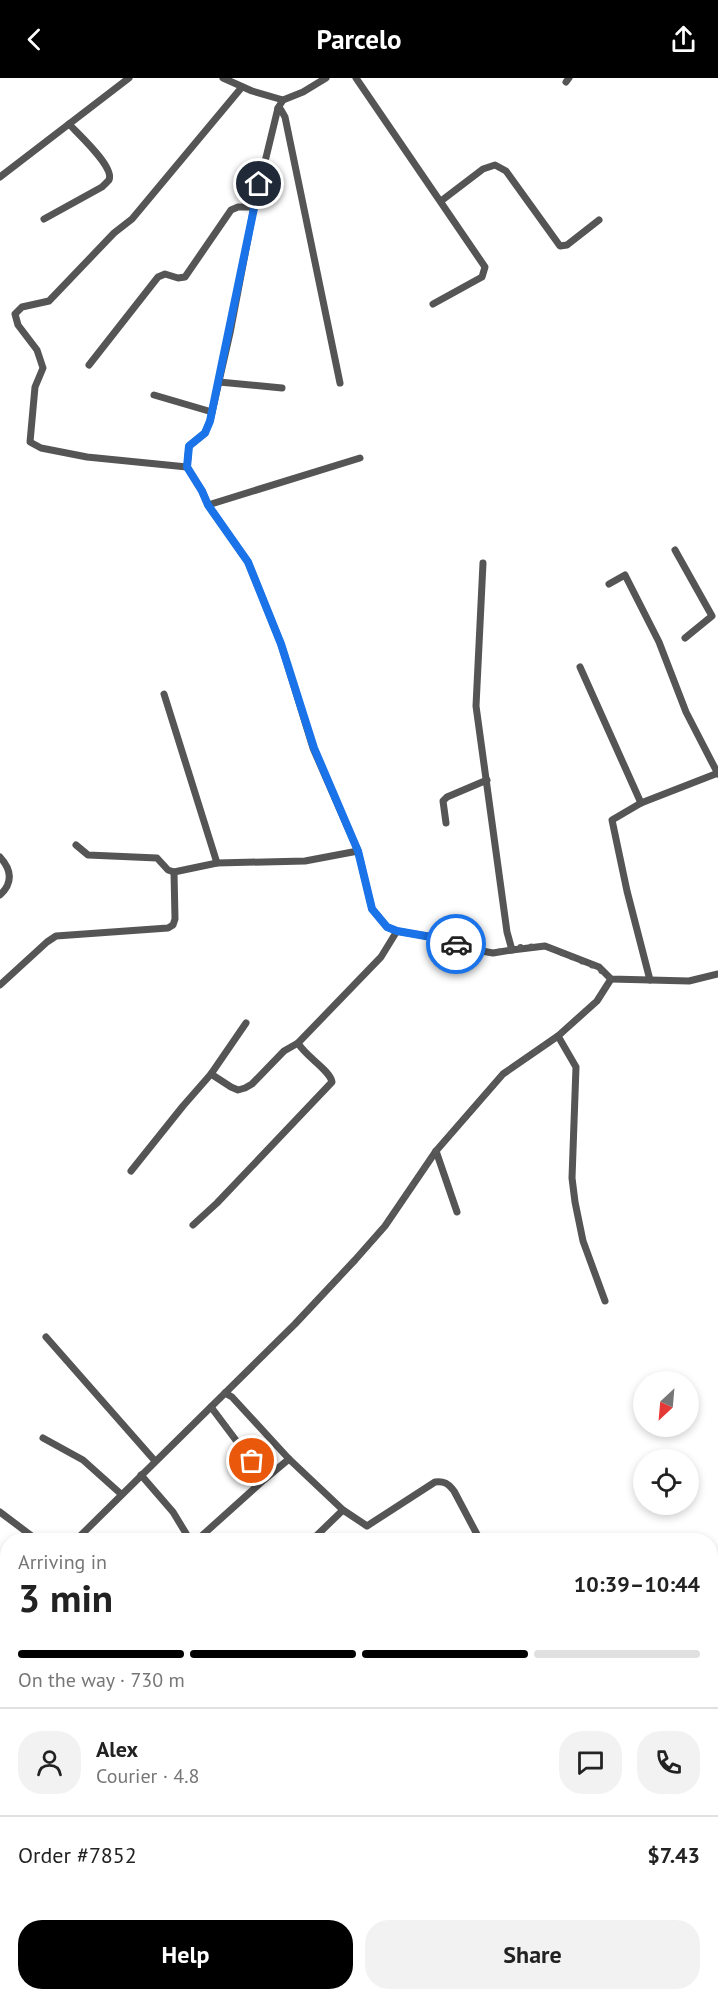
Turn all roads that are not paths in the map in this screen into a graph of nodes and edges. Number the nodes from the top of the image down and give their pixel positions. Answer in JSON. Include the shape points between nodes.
{"nodes":[{"id":1,"x":129,"y":78,"type":"edge"},
{"id":2,"x":223,"y":78,"type":"edge"},
{"id":3,"x":326,"y":78,"type":"edge"},
{"id":4,"x":356,"y":78,"type":"edge"},
{"id":5,"x":242,"y":87,"type":"junction"},
{"id":6,"x":283,"y":99,"type":"junction"},
{"id":7,"x":278,"y":108,"type":"junction"},
{"id":8,"x":69,"y":124,"type":"junction"},
{"id":9,"x":0,"y":177,"type":"edge"},
{"id":10,"x":441,"y":201,"type":"junction"},
{"id":11,"x":254,"y":207,"type":"junction"},
{"id":12,"x":44,"y":219,"type":"dead end"},
{"id":13,"x":599,"y":220,"type":"dead end"},
{"id":14,"x":433,"y":304,"type":"dead end"},
{"id":15,"x":89,"y":365,"type":"dead end"},
{"id":16,"x":219,"y":382,"type":"junction"},
{"id":17,"x":340,"y":383,"type":"dead end"},
{"id":18,"x":282,"y":388,"type":"dead end"},
{"id":19,"x":154,"y":395,"type":"dead end"},
{"id":20,"x":212,"y":412,"type":"junction"},
{"id":21,"x":360,"y":458,"type":"dead end"},
{"id":22,"x":187,"y":467,"type":"junction"},
{"id":23,"x":208,"y":505,"type":"junction"},
{"id":24,"x":675,"y":550,"type":"dead end"},
{"id":25,"x":483,"y":563,"type":"dead end"},
{"id":26,"x":609,"y":584,"type":"dead end"},
{"id":27,"x":685,"y":638,"type":"dead end"},
{"id":28,"x":580,"y":667,"type":"dead end"},
{"id":29,"x":164,"y":694,"type":"dead end"},
{"id":30,"x":718,"y":773,"type":"edge"},
{"id":31,"x":487,"y":780,"type":"junction"},
{"id":32,"x":641,"y":802,"type":"junction"},
{"id":33,"x":446,"y":823,"type":"dead end"},
{"id":34,"x":76,"y":845,"type":"dead end"},
{"id":35,"x":358,"y":851,"type":"junction"},
{"id":36,"x":0,"y":858,"type":"edge"},
{"id":37,"x":217,"y":863,"type":"junction"},
{"id":38,"x":174,"y":872,"type":"junction"},
{"id":39,"x":0,"y":895,"type":"edge"},
{"id":40,"x":397,"y":931,"type":"junction"},
{"id":41,"x":512,"y":950,"type":"junction"},
{"id":42,"x":718,"y":974,"type":"edge"},
{"id":43,"x":611,"y":979,"type":"junction"},
{"id":44,"x":650,"y":980,"type":"junction"},
{"id":45,"x":0,"y":985,"type":"edge"},
{"id":46,"x":246,"y":1023,"type":"dead end"},
{"id":47,"x":558,"y":1036,"type":"junction"},
{"id":48,"x":298,"y":1043,"type":"junction"},
{"id":49,"x":211,"y":1074,"type":"junction"},
{"id":50,"x":436,"y":1151,"type":"junction"},
{"id":51,"x":131,"y":1171,"type":"dead end"},
{"id":52,"x":457,"y":1212,"type":"dead end"},
{"id":53,"x":193,"y":1225,"type":"dead end"},
{"id":54,"x":605,"y":1301,"type":"dead end"},
{"id":55,"x":46,"y":1337,"type":"dead end"},
{"id":56,"x":225,"y":1393,"type":"junction"},
{"id":57,"x":211,"y":1407,"type":"junction"},
{"id":58,"x":43,"y":1438,"type":"dead end"},
{"id":59,"x":289,"y":1459,"type":"junction"},
{"id":60,"x":155,"y":1461,"type":"junction"},
{"id":61,"x":141,"y":1475,"type":"junction"},
{"id":62,"x":265,"y":1479,"type":"junction"},
{"id":63,"x":121,"y":1494,"type":"junction"},
{"id":64,"x":343,"y":1510,"type":"junction"},
{"id":65,"x":0,"y":1512,"type":"edge"},
{"id":66,"x":28,"y":1533,"type":"edge"},
{"id":67,"x":83,"y":1533,"type":"edge"},
{"id":68,"x":186,"y":1533,"type":"edge"},
{"id":69,"x":205,"y":1533,"type":"edge"},
{"id":70,"x":319,"y":1533,"type":"edge"},
{"id":71,"x":476,"y":1533,"type":"edge"}],
"edges":[{"from":1,"to":8,"type":"street"},
{"from":2,"to":5,"type":"street"},
{"from":3,"to":6,"type":"street"},
{"from":4,"to":10,"type":"street"},
{"from":5,"to":6,"type":"street"},
{"from":5,"to":22,"type":"street","via":[[132,219],[49,301],[21,308],[15,314],[43,368],[35,387],[30,442],[41,448],[87,457]]},
{"from":6,"to":7,"type":"street"},
{"from":7,"to":11,"type":"street"},
{"from":7,"to":17,"type":"street","via":[[285,117]]},
{"from":8,"to":9,"type":"street"},
{"from":8,"to":12,"type":"street","via":[[104,162],[110,173],[108,181]]},
{"from":10,"to":13,"type":"street","via":[[483,169],[495,165],[506,171],[560,246],[567,245]]},
{"from":10,"to":14,"type":"street","via":[[486,271]]},
{"from":11,"to":15,"type":"street","via":[[231,210],[185,278],[165,274],[158,277]]},
{"from":11,"to":16,"type":"street"},
{"from":16,"to":18,"type":"street"},
{"from":16,"to":20,"type":"street"},
{"from":19,"to":20,"type":"street"},
{"from":20,"to":22,"type":"street","via":[[205,433],[189,446]]},
{"from":21,"to":23,"type":"street"},
{"from":22,"to":23,"type":"street"},
{"from":23,"to":35,"type":"street","via":[[248,562],[281,644],[314,748]]},
{"from":24,"to":27,"type":"street","via":[[712,616]]},
{"from":25,"to":31,"type":"street","via":[[476,706]]},
{"from":26,"to":30,"type":"street","via":[[625,575],[659,642],[686,712]]},
{"from":28,"to":32,"type":"street"},
{"from":29,"to":37,"type":"street"},
{"from":30,"to":32,"type":"street"},
{"from":31,"to":33,"type":"street","via":[[443,801]]},
{"from":31,"to":41,"type":"street"},
{"from":32,"to":44,"type":"street","via":[[612,820]]},
{"from":34,"to":38,"type":"street","via":[[88,855],[157,858]]},
{"from":35,"to":37,"type":"street","via":[[305,861]]},
{"from":35,"to":40,"type":"street","via":[[372,909],[387,927]]},
{"from":36,"to":39,"type":"street","via":[[10,877]]},
{"from":37,"to":38,"type":"street"},
{"from":38,"to":45,"type":"street","via":[[173,925],[56,936]]},
{"from":40,"to":41,"type":"street","via":[[437,938],[471,950]]},
{"from":40,"to":48,"type":"street","via":[[381,957]]},
{"from":41,"to":43,"type":"street","via":[[545,946],[598,968]]},
{"from":42,"to":44,"type":"street","via":[[689,981]]},
{"from":43,"to":44,"type":"street"},
{"from":43,"to":47,"type":"street","via":[[597,1001]]},
{"from":46,"to":49,"type":"street"},
{"from":47,"to":50,"type":"street","via":[[503,1074]]},
{"from":47,"to":54,"type":"street","via":[[576,1067],[573,1186],[583,1241]]},
{"from":48,"to":49,"type":"street","via":[[245,1088],[231,1087]]},
{"from":48,"to":53,"type":"street","via":[[332,1082]]},
{"from":49,"to":51,"type":"street"},
{"from":50,"to":52,"type":"street"},
{"from":50,"to":56,"type":"street","via":[[385,1226]]},
{"from":55,"to":60,"type":"street"},
{"from":56,"to":57,"type":"street"},
{"from":56,"to":59,"type":"street"},
{"from":57,"to":60,"type":"street"},
{"from":57,"to":62,"type":"street"},
{"from":58,"to":63,"type":"street","via":[[83,1460]]},
{"from":59,"to":62,"type":"street"},
{"from":59,"to":64,"type":"street"},
{"from":60,"to":61,"type":"street"},
{"from":61,"to":63,"type":"street"},
{"from":61,"to":68,"type":"street"},
{"from":62,"to":69,"type":"street"},
{"from":63,"to":67,"type":"street"},
{"from":64,"to":70,"type":"street"},
{"from":64,"to":71,"type":"street","via":[[367,1527],[435,1482],[445,1482]]},
{"from":65,"to":66,"type":"street"}]}
